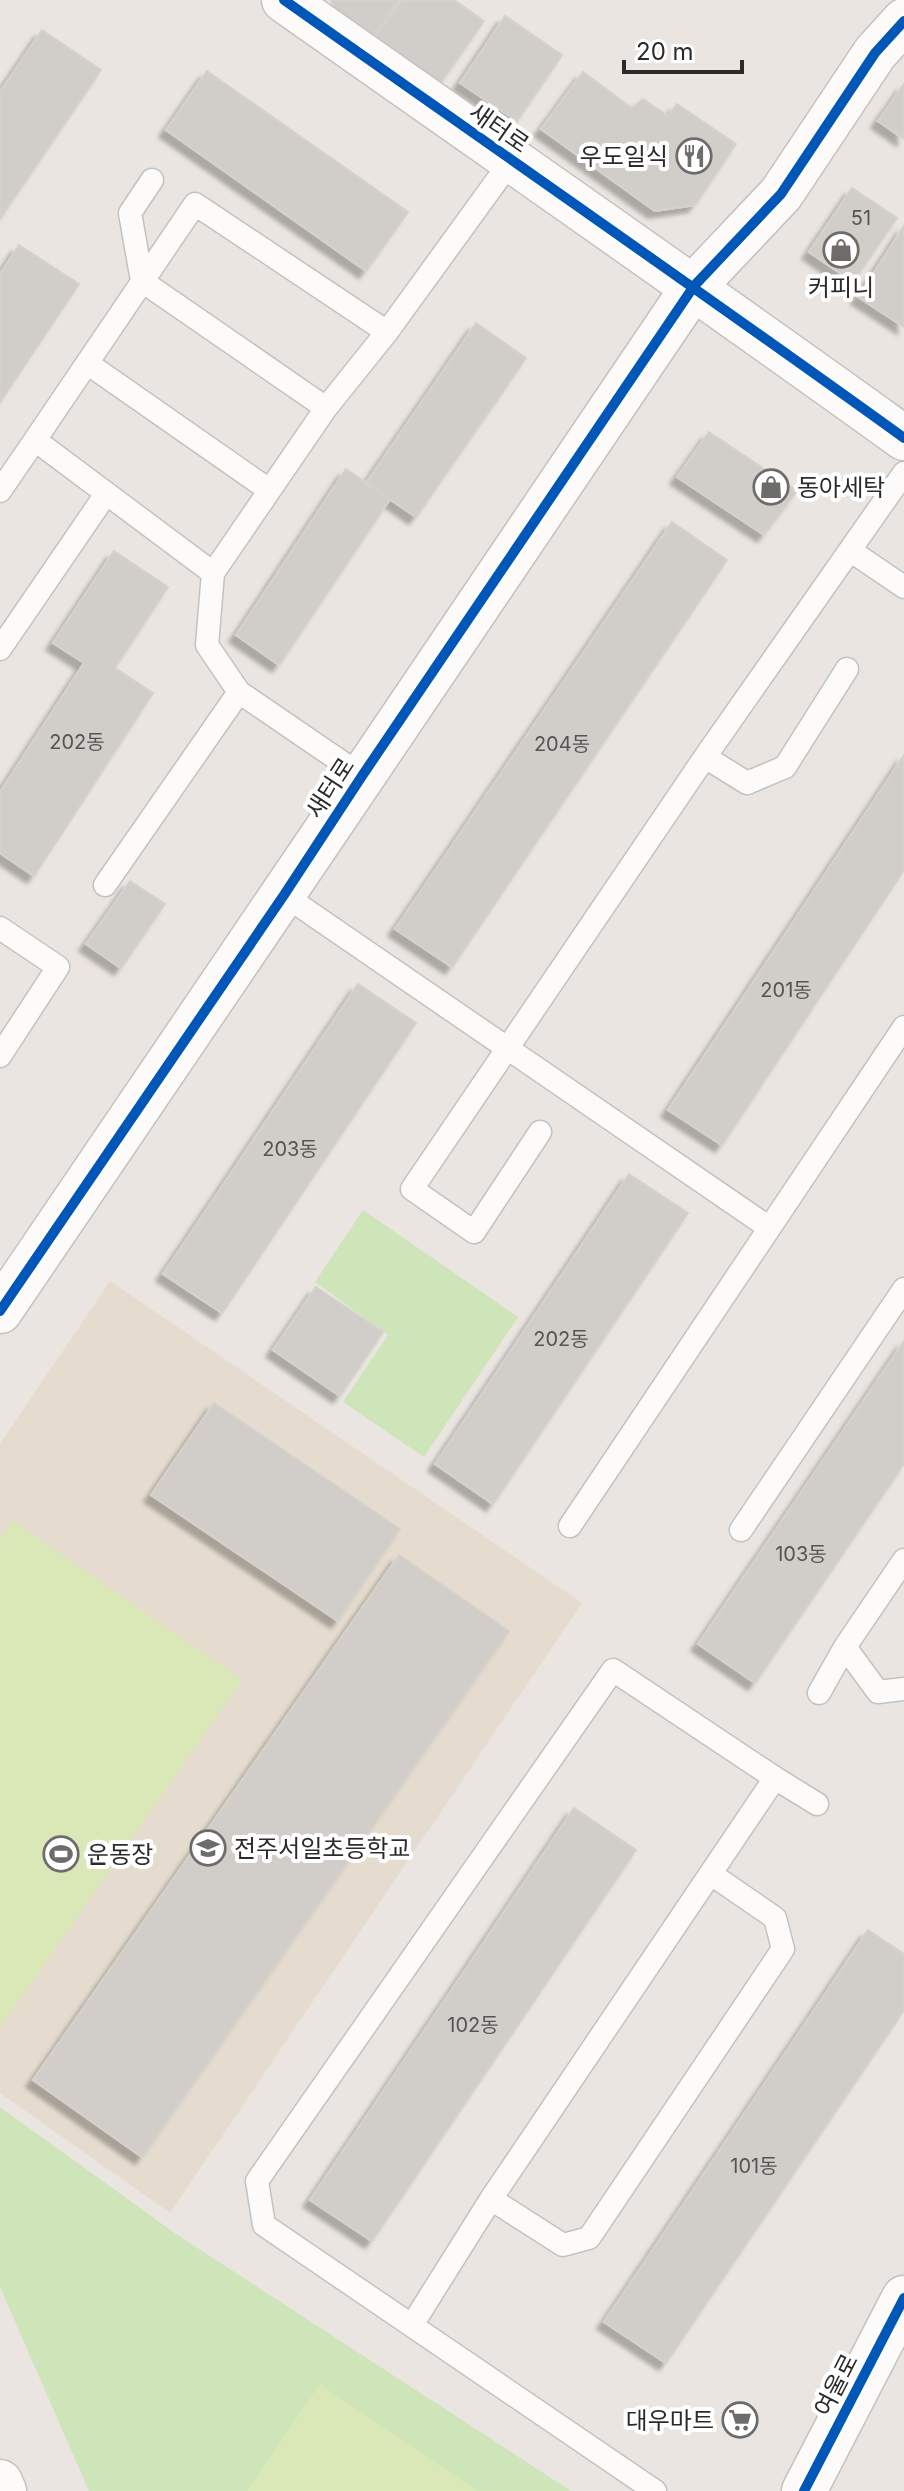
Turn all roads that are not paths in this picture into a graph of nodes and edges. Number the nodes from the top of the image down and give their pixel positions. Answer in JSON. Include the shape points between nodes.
{"nodes":[{"id":1,"x":284,"y":0,"type":"edge"},
{"id":2,"x":904,"y":21,"type":"edge"},
{"id":3,"x":511,"y":161,"type":"junction"},
{"id":4,"x":152,"y":180,"type":"dead end"},
{"id":5,"x":142,"y":281,"type":"junction"},
{"id":6,"x":694,"y":286,"type":"junction"},
{"id":7,"x":387,"y":332,"type":"junction"},
{"id":8,"x":87,"y":363,"type":"junction"},
{"id":9,"x":326,"y":408,"type":"junction"},
{"id":10,"x":904,"y":438,"type":"edge"},
{"id":11,"x":35,"y":440,"type":"junction"},
{"id":12,"x":904,"y":473,"type":"edge"},
{"id":13,"x":269,"y":490,"type":"junction"},
{"id":14,"x":0,"y":491,"type":"edge"},
{"id":15,"x":106,"y":494,"type":"junction"},
{"id":16,"x":851,"y":551,"type":"junction"},
{"id":17,"x":213,"y":573,"type":"junction"},
{"id":18,"x":904,"y":587,"type":"edge"},
{"id":19,"x":0,"y":649,"type":"edge"},
{"id":20,"x":847,"y":669,"type":"dead end"},
{"id":21,"x":239,"y":692,"type":"junction"},
{"id":22,"x":705,"y":757,"type":"junction"},
{"id":23,"x":362,"y":776,"type":"junction"},
{"id":24,"x":105,"y":885,"type":"dead end"},
{"id":25,"x":284,"y":895,"type":"junction"},
{"id":26,"x":0,"y":928,"type":"edge"},
{"id":27,"x":904,"y":1027,"type":"edge"},
{"id":28,"x":508,"y":1048,"type":"junction"},
{"id":29,"x":0,"y":1056,"type":"edge"},
{"id":30,"x":540,"y":1132,"type":"dead end"},
{"id":31,"x":768,"y":1227,"type":"junction"},
{"id":32,"x":904,"y":1289,"type":"edge"},
{"id":33,"x":0,"y":1311,"type":"edge"},
{"id":34,"x":570,"y":1526,"type":"dead end"},
{"id":35,"x":741,"y":1530,"type":"dead end"},
{"id":36,"x":904,"y":1560,"type":"edge"},
{"id":37,"x":845,"y":1647,"type":"junction"},
{"id":38,"x":904,"y":1689,"type":"edge"},
{"id":39,"x":819,"y":1693,"type":"dead end"},
{"id":40,"x":775,"y":1778,"type":"junction"},
{"id":41,"x":817,"y":1804,"type":"dead end"},
{"id":42,"x":711,"y":1874,"type":"junction"},
{"id":43,"x":491,"y":2199,"type":"junction"},
{"id":44,"x":904,"y":2298,"type":"edge"},
{"id":45,"x":412,"y":2325,"type":"junction"},
{"id":46,"x":0,"y":2482,"type":"edge"},
{"id":47,"x":4,"y":2491,"type":"edge"},
{"id":48,"x":655,"y":2491,"type":"edge"},
{"id":49,"x":804,"y":2491,"type":"edge"}],
"edges":[{"from":1,"to":3,"type":"street","name":"새터로"},
{"from":2,"to":6,"type":"street","name":"새터로","via":[[875,53],[781,194]]},
{"from":3,"to":6,"type":"street","name":"새터로"},
{"from":3,"to":7,"type":"lane"},
{"from":4,"to":5,"type":"lane","via":[[130,213]]},
{"from":5,"to":7,"type":"lane","via":[[195,204]]},
{"from":5,"to":8,"type":"lane"},
{"from":5,"to":9,"type":"lane"},
{"from":6,"to":10,"type":"street","name":"새터로"},
{"from":6,"to":23,"type":"street","name":"새터로"},
{"from":7,"to":9,"type":"lane"},
{"from":8,"to":11,"type":"lane"},
{"from":8,"to":13,"type":"lane"},
{"from":9,"to":13,"type":"lane"},
{"from":11,"to":14,"type":"lane"},
{"from":11,"to":15,"type":"lane"},
{"from":12,"to":16,"type":"lane"},
{"from":13,"to":17,"type":"lane"},
{"from":15,"to":17,"type":"lane"},
{"from":15,"to":19,"type":"lane"},
{"from":16,"to":18,"type":"lane"},
{"from":16,"to":22,"type":"lane"},
{"from":17,"to":21,"type":"lane","via":[[207,645]]},
{"from":20,"to":22,"type":"lane","via":[[785,767],[747,783]]},
{"from":21,"to":23,"type":"lane"},
{"from":21,"to":24,"type":"lane"},
{"from":22,"to":28,"type":"lane"},
{"from":23,"to":25,"type":"street","name":"새터로"},
{"from":25,"to":28,"type":"lane"},
{"from":25,"to":33,"type":"street","name":"새터로"},
{"from":26,"to":29,"type":"lane","via":[[58,967]]},
{"from":27,"to":31,"type":"lane"},
{"from":28,"to":30,"type":"lane","via":[[412,1189],[474,1232]]},
{"from":28,"to":31,"type":"lane"},
{"from":31,"to":34,"type":"lane"},
{"from":32,"to":35,"type":"lane"},
{"from":36,"to":37,"type":"lane"},
{"from":37,"to":38,"type":"lane","via":[[878,1692]]},
{"from":37,"to":39,"type":"lane"},
{"from":40,"to":41,"type":"lane"},
{"from":40,"to":42,"type":"lane"},
{"from":40,"to":45,"type":"lane","via":[[613,1670],[257,2181],[264,2225]]},
{"from":42,"to":43,"type":"lane"},
{"from":42,"to":43,"type":"lane","via":[[775,1918],[783,1949],[589,2238],[563,2245]]},
{"from":43,"to":45,"type":"lane"},
{"from":44,"to":49,"type":"street","name":"여울로"},
{"from":45,"to":48,"type":"lane"},
{"from":46,"to":47,"type":"street"}]}
